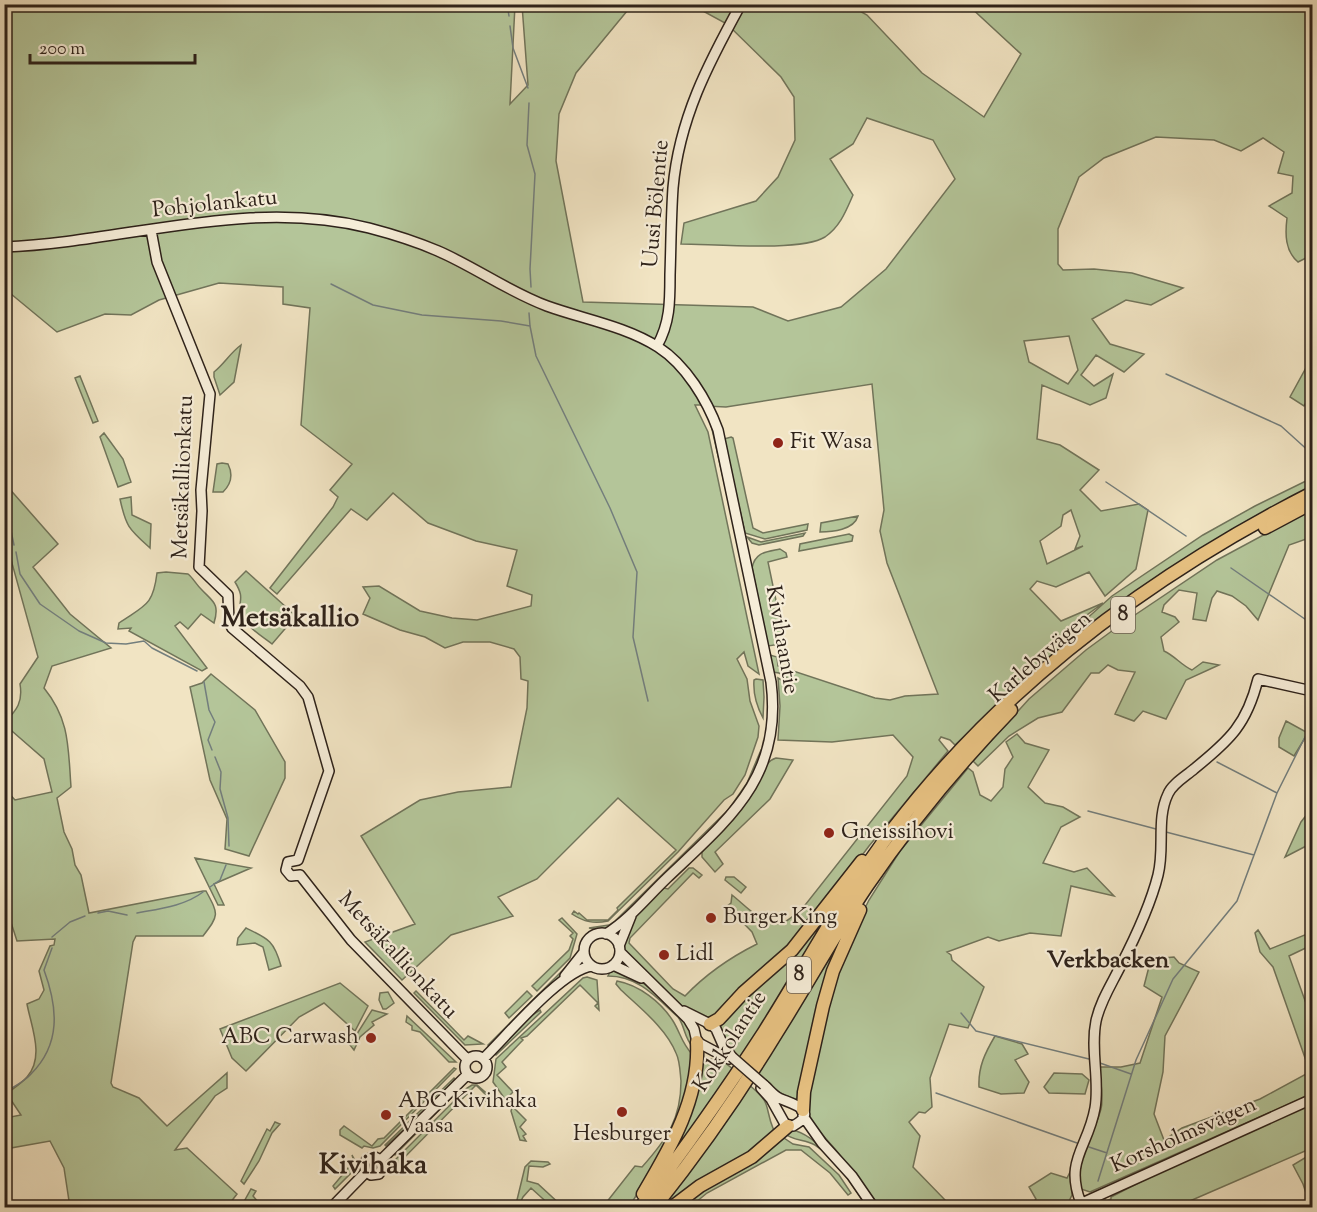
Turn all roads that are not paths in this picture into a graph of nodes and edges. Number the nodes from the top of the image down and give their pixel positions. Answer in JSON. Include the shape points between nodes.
{"nodes":[{"id":1,"x":741,"y":4,"type":"edge"},
{"id":2,"x":151,"y":230,"type":"junction"},
{"id":3,"x":4,"y":247,"type":"edge"},
{"id":4,"x":657,"y":346,"type":"junction"},
{"id":5,"x":1312,"y":493,"type":"edge"},
{"id":6,"x":1312,"y":503,"type":"edge"},
{"id":7,"x":1312,"y":691,"type":"edge"},
{"id":8,"x":1312,"y":702,"type":"edge"},
{"id":9,"x":1312,"y":720,"type":"edge"},
{"id":10,"x":958,"y":751,"type":"joint"},
{"id":11,"x":962,"y":764,"type":"joint"},
{"id":12,"x":893,"y":829,"type":"junction"},
{"id":13,"x":298,"y":860,"type":"junction"},
{"id":14,"x":300,"y":875,"type":"junction"},
{"id":15,"x":866,"y":889,"type":"junction"},
{"id":16,"x":632,"y":914,"type":"junction"},
{"id":17,"x":606,"y":934,"type":"junction"},
{"id":18,"x":619,"y":949,"type":"junction"},
{"id":19,"x":584,"y":952,"type":"junction"},
{"id":20,"x":613,"y":965,"type":"junction"},
{"id":21,"x":592,"y":966,"type":"junction"},
{"id":22,"x":560,"y":983,"type":"junction"},
{"id":23,"x":651,"y":984,"type":"junction"},
{"id":24,"x":671,"y":1002,"type":"junction"},
{"id":25,"x":708,"y":1024,"type":"junction"},
{"id":26,"x":696,"y":1037,"type":"junction"},
{"id":27,"x":731,"y":1058,"type":"junction"},
{"id":28,"x":483,"y":1059,"type":"junction"},
{"id":29,"x":468,"y":1060,"type":"junction"},
{"id":30,"x":468,"y":1074,"type":"junction"},
{"id":31,"x":763,"y":1087,"type":"junction"},
{"id":32,"x":1312,"y":1099,"type":"edge"},
{"id":33,"x":803,"y":1113,"type":"junction"},
{"id":34,"x":791,"y":1126,"type":"junction"},
{"id":35,"x":822,"y":1143,"type":"junction"},
{"id":36,"x":1081,"y":1203,"type":"junction"},
{"id":37,"x":331,"y":1208,"type":"edge"},
{"id":38,"x":634,"y":1208,"type":"edge"},
{"id":39,"x":640,"y":1208,"type":"edge"},
{"id":40,"x":654,"y":1208,"type":"edge"},
{"id":41,"x":671,"y":1208,"type":"edge"},
{"id":42,"x":874,"y":1208,"type":"edge"},
{"id":43,"x":1071,"y":1208,"type":"edge"}],
"edges":[{"from":1,"to":4,"type":"main road","name":"Uusi Bölentie","via":[[695,92],[682,134],[674,188],[668,323]]},
{"from":2,"to":3,"type":"main road","name":"Pohjolankatu"},
{"from":2,"to":4,"type":"main road","name":"Pohjolankatu","via":[[274,216],[366,227],[410,240],[545,305]]},
{"from":2,"to":13,"type":"main road","name":"Metsäkallionkatu","via":[[157,262],[210,394],[199,567],[228,594],[232,628],[309,697],[329,771]]},
{"from":4,"to":16,"type":"main road","name":"Kivihaantie","via":[[701,394],[718,430],[768,666],[773,719],[770,743],[753,786],[730,818]]},
{"from":5,"to":10,"type":"highway","name":"Karlebyvägen","number":"8","via":[[1179,568],[1113,614],[1014,695]]},
{"from":6,"to":11,"type":"highway","name":"Karlebyvägen","number":"8","via":[[1174,580],[1118,619],[1021,699]]},
{"from":7,"to":36,"type":"main road","via":[[1258,679],[1252,702],[1235,732],[1168,792],[1154,889],[1095,1023],[1095,1105],[1089,1133],[1074,1167]]},
{"from":8,"to":9,"type":"main road"},
{"from":10,"to":12,"type":"highway","name":"Kokkolantie","number":"8"},
{"from":11,"to":15,"type":"highway","name":"Kokkolantie","number":"8","via":[[924,808]]},
{"from":12,"to":25,"type":"highway","via":[[882,835],[792,950],[719,1019]]},
{"from":12,"to":39,"type":"highway","name":"Kokkolantie","number":"8","via":[[764,1032]]},
{"from":13,"to":14,"type":"main road","via":[[304,868]]},
{"from":13,"to":14,"type":"main road","via":[[288,862],[286,870],[291,876]]},
{"from":14,"to":29,"type":"main road","name":"Metsäkallionkatu","via":[[362,953]]},
{"from":15,"to":33,"type":"highway","via":[[865,901],[839,956],[823,1006]]},
{"from":15,"to":40,"type":"highway","name":"Kokkolantie","number":"8","via":[[773,1040]]},
{"from":16,"to":17,"type":"main road","name":"Kivihaantie"},
{"from":16,"to":18,"type":"main road","name":"Kivihaantie"},
{"from":17,"to":18,"type":"main road","via":[[614,938]]},
{"from":17,"to":19,"type":"main road","via":[[589,939]]},
{"from":18,"to":20,"type":"main road"},
{"from":18,"to":23,"type":"main road"},
{"from":19,"to":21,"type":"main road"},
{"from":19,"to":22,"type":"main road"},
{"from":20,"to":21,"type":"main road","via":[[603,969]]},
{"from":20,"to":23,"type":"main road"},
{"from":21,"to":22,"type":"main road"},
{"from":22,"to":28,"type":"main road"},
{"from":23,"to":24,"type":"main road"},
{"from":24,"to":25,"type":"main road"},
{"from":24,"to":26,"type":"main road","via":[[688,1019]]},
{"from":25,"to":26,"type":"main road","via":[[701,1026]]},
{"from":25,"to":27,"type":"main road","via":[[716,1029]]},
{"from":26,"to":27,"type":"main road"},
{"from":26,"to":38,"type":"highway","via":[[694,1077],[683,1121]]},
{"from":27,"to":31,"type":"main road","bridge":true},
{"from":28,"to":29,"type":"main road","via":[[477,1056]]},
{"from":28,"to":30,"type":"main road","via":[[486,1069],[482,1075],[477,1078]]},
{"from":29,"to":30,"type":"main road"},
{"from":30,"to":37,"type":"main road","via":[[381,1160],[379,1173],[366,1172]]},
{"from":31,"to":33,"type":"main road","via":[[796,1103]]},
{"from":31,"to":34,"type":"main road","via":[[783,1122]]},
{"from":32,"to":36,"type":"main road","name":"Korsholmsvägen"},
{"from":33,"to":34,"type":"main road","via":[[799,1122]]},
{"from":33,"to":35,"type":"main road"},
{"from":34,"to":35,"type":"main road"},
{"from":34,"to":41,"type":"highway","via":[[752,1157]]},
{"from":35,"to":42,"type":"main road"},
{"from":36,"to":43,"type":"main road","name":"Korsholmsvägen"}]}
